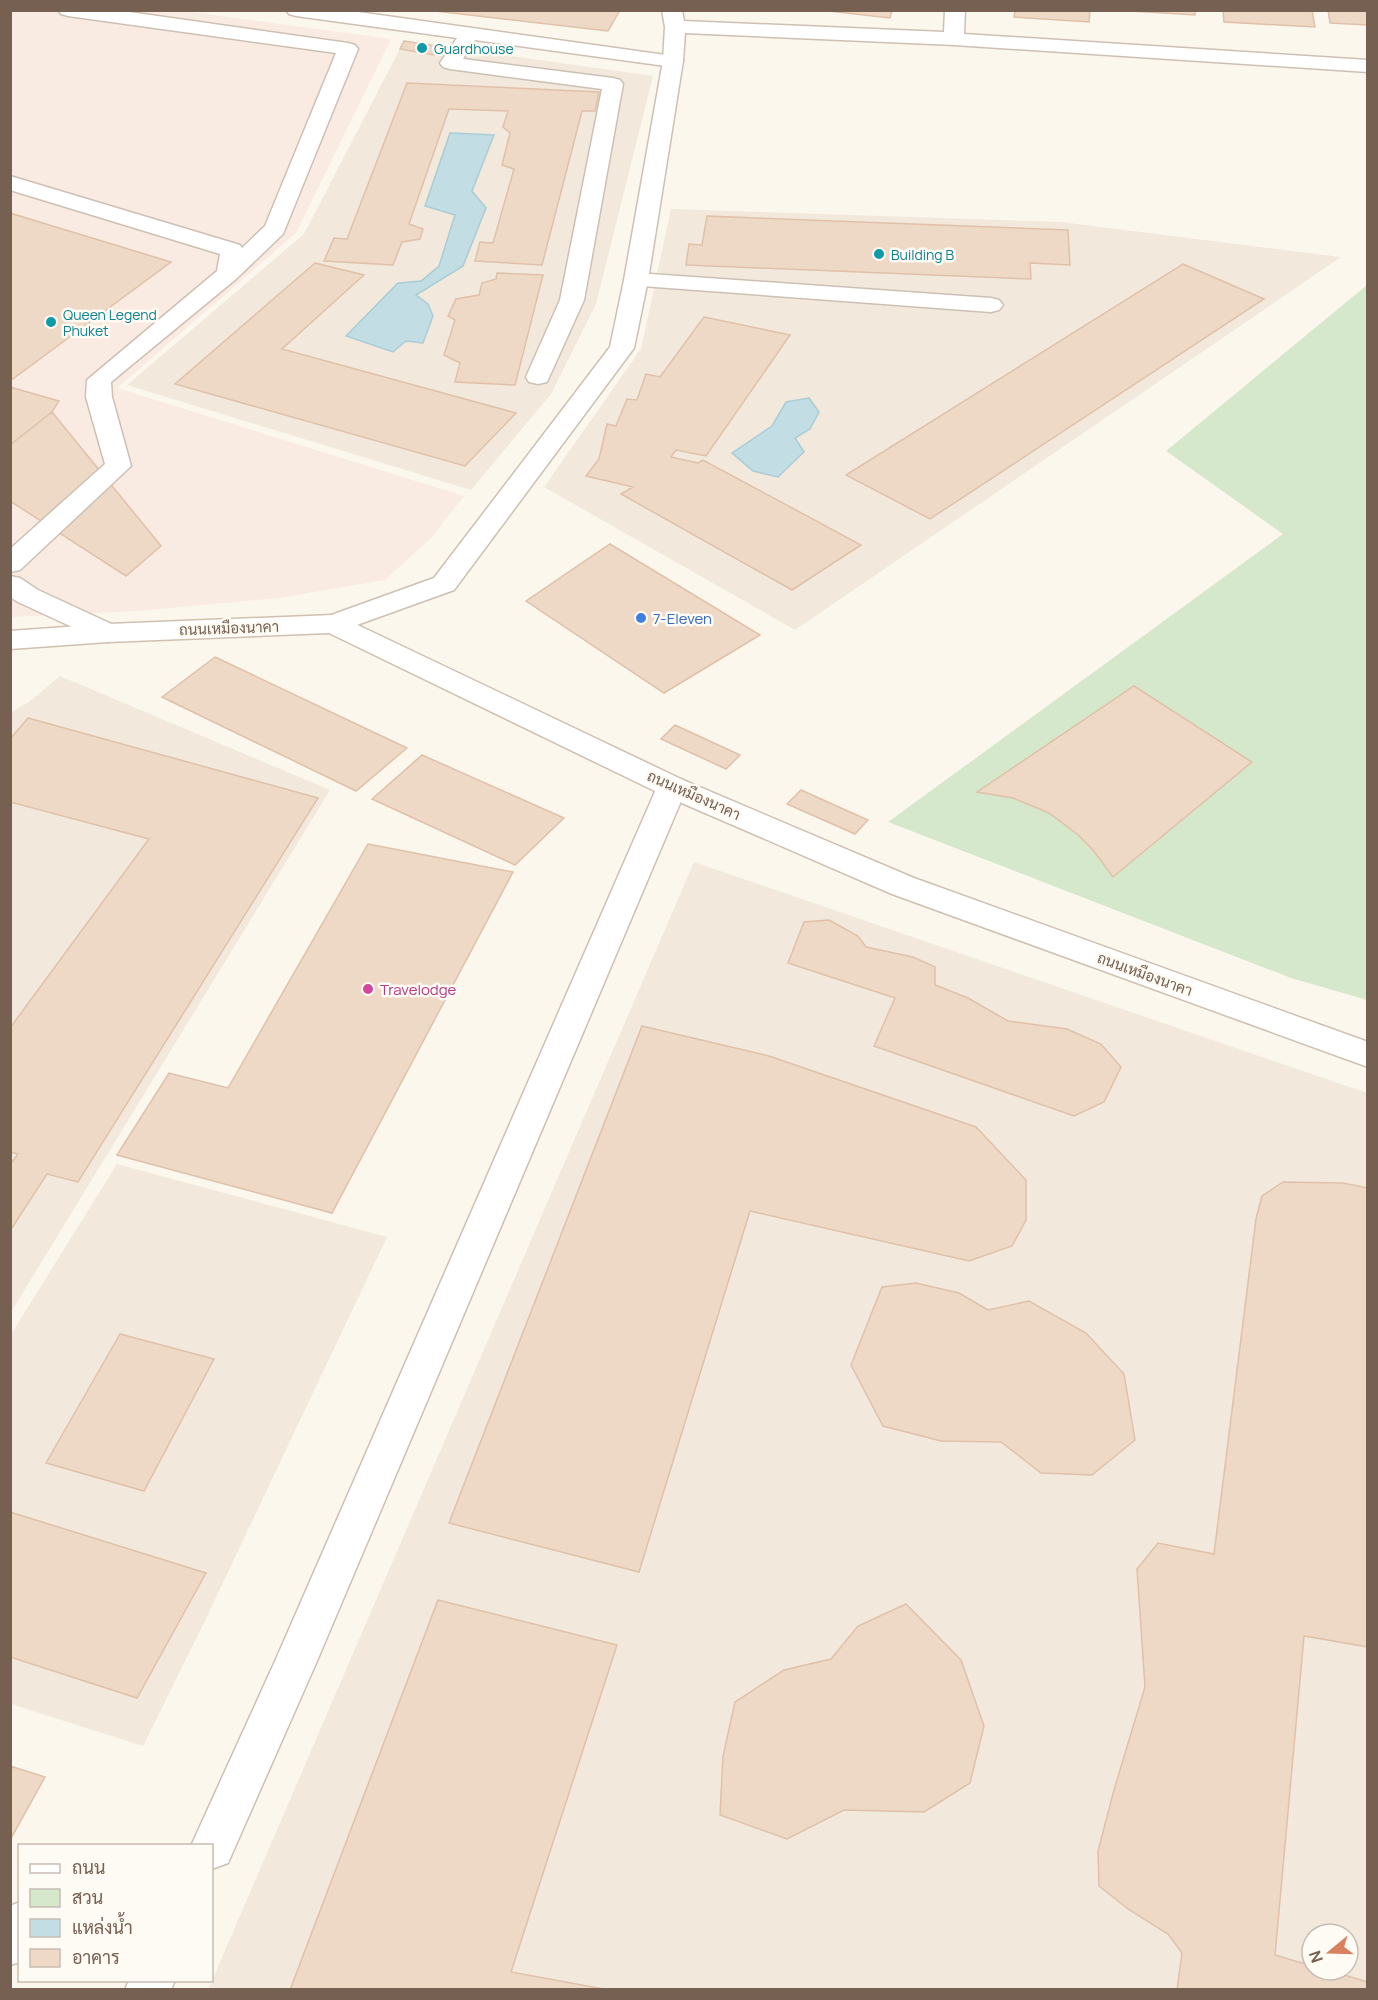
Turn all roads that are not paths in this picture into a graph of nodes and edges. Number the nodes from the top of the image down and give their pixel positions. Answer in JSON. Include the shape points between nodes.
{"nodes":[{"id":1,"x":68,"y":10,"type":"edge"},
{"id":2,"x":296,"y":10,"type":"edge"},
{"id":3,"x":955,"y":10,"type":"edge"},
{"id":4,"x":674,"y":19,"type":"edge"},
{"id":5,"x":470,"y":33,"type":"junction"},
{"id":6,"x":954,"y":39,"type":"junction"},
{"id":7,"x":673,"y":61,"type":"junction"},
{"id":8,"x":1368,"y":66,"type":"edge"},
{"id":9,"x":10,"y":183,"type":"edge"},
{"id":10,"x":228,"y":274,"type":"junction"},
{"id":11,"x":636,"y":280,"type":"junction"},
{"id":12,"x":990,"y":305,"type":"dead end"},
{"id":13,"x":538,"y":377,"type":"dead end"},
{"id":14,"x":10,"y":564,"type":"edge"},
{"id":15,"x":10,"y":584,"type":"edge"},
{"id":16,"x":333,"y":624,"type":"junction"},
{"id":17,"x":108,"y":633,"type":"junction"},
{"id":18,"x":10,"y":640,"type":"edge"},
{"id":19,"x":672,"y":787,"type":"junction"},
{"id":20,"x":1368,"y":1055,"type":"edge"},
{"id":21,"x":213,"y":1846,"type":"edge"},
{"id":22,"x":18,"y":1928,"type":"edge"},
{"id":23,"x":10,"y":1943,"type":"edge"}],
"edges":[{"from":1,"to":10,"type":"street","via":[[348,49],[275,229]]},
{"from":2,"to":5,"type":"street"},
{"from":3,"to":6,"type":"street"},
{"from":4,"to":6,"type":"street"},
{"from":4,"to":7,"type":"street"},
{"from":5,"to":7,"type":"street"},
{"from":5,"to":13,"type":"street","via":[[450,63],[613,84],[572,300]]},
{"from":6,"to":8,"type":"street"},
{"from":7,"to":11,"type":"street"},
{"from":9,"to":10,"type":"street","via":[[232,250]]},
{"from":10,"to":14,"type":"street","via":[[99,380],[99,397],[118,466]]},
{"from":11,"to":12,"type":"street"},
{"from":11,"to":16,"type":"street","via":[[622,348],[444,584]]},
{"from":15,"to":17,"type":"street"},
{"from":16,"to":17,"type":"street","name":"ถนนเหมืองนาคา"},
{"from":16,"to":19,"type":"street","name":"ถนนเหมืองนาคา"},
{"from":17,"to":18,"type":"street","name":"ถนนเหมืองนาคา"},
{"from":19,"to":20,"type":"street","name":"ถนนเหมืองนาคา","via":[[903,886]]},
{"from":19,"to":21,"type":"street"},
{"from":22,"to":23,"type":"street"}]}
